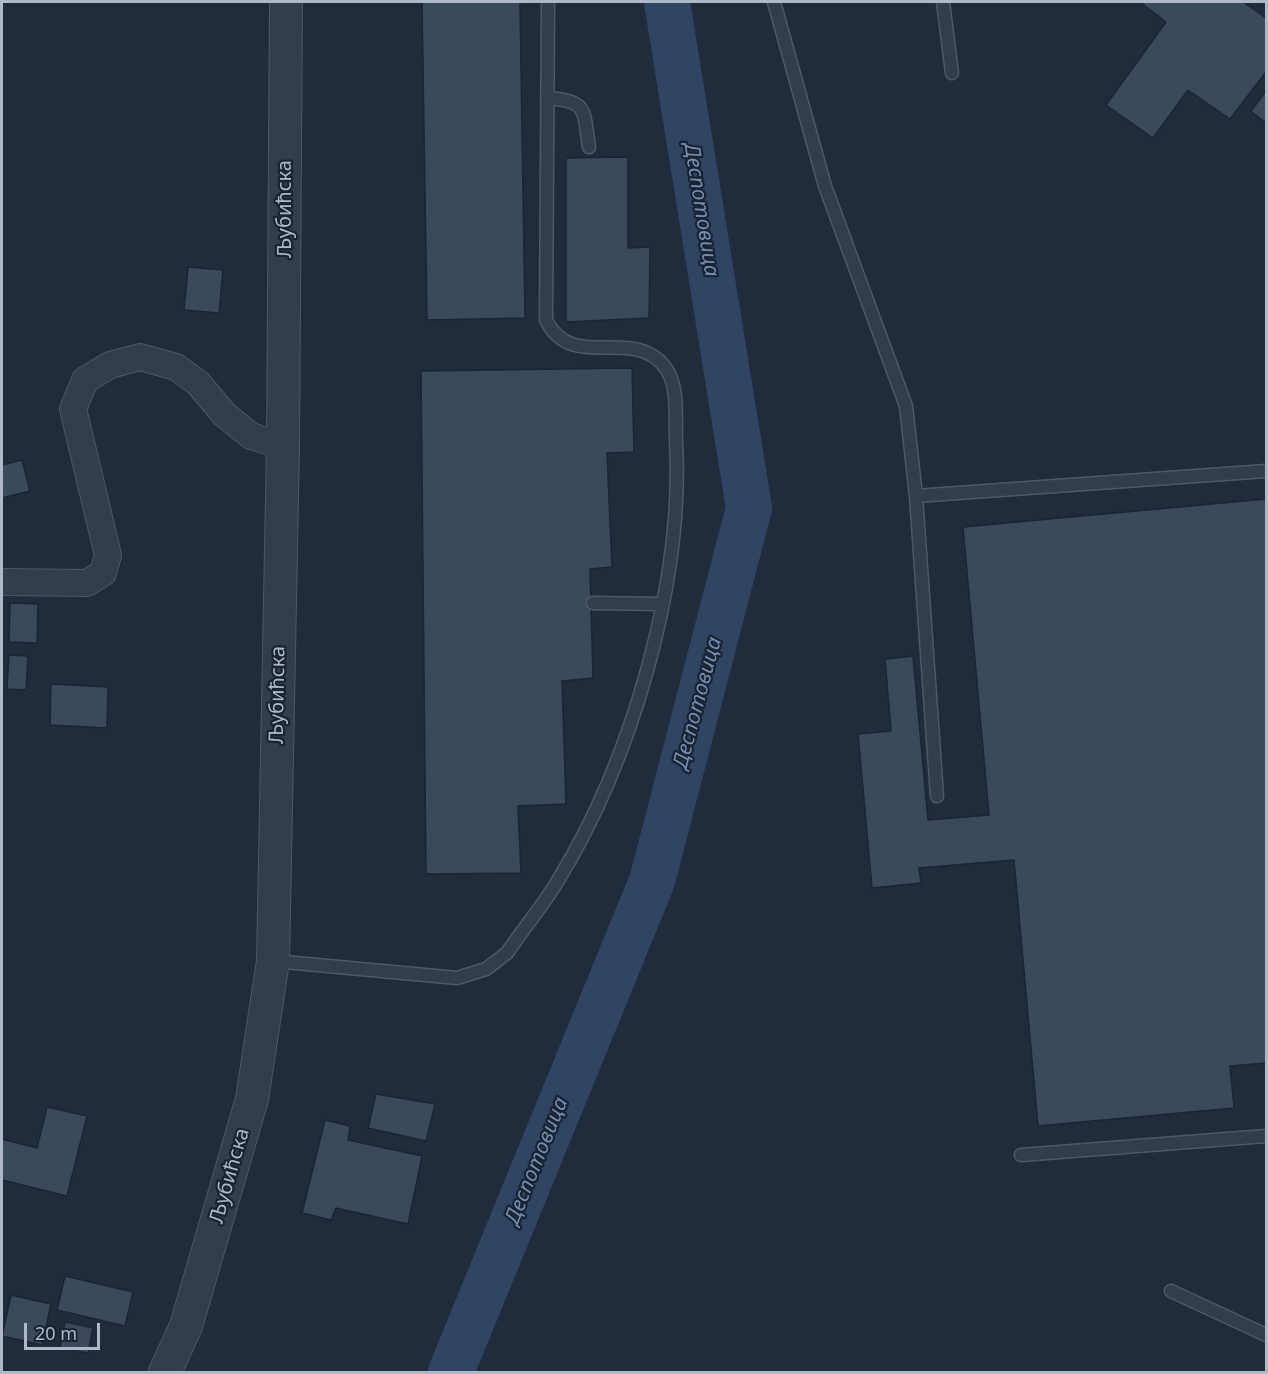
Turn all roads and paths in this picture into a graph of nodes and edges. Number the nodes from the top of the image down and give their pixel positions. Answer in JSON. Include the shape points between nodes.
{"nodes":[{"id":1,"x":286,"y":2,"type":"edge"},
{"id":2,"x":548,"y":2,"type":"edge"},
{"id":3,"x":774,"y":2,"type":"edge"},
{"id":4,"x":943,"y":2,"type":"edge"},
{"id":5,"x":952,"y":73,"type":"dead end"},
{"id":6,"x":547,"y":98,"type":"junction"},
{"id":7,"x":589,"y":147,"type":"dead end"},
{"id":8,"x":283,"y":446,"type":"junction"},
{"id":9,"x":1266,"y":471,"type":"edge"},
{"id":10,"x":916,"y":496,"type":"junction"},
{"id":11,"x":2,"y":582,"type":"edge"},
{"id":12,"x":593,"y":603,"type":"dead end"},
{"id":13,"x":662,"y":604,"type":"junction"},
{"id":14,"x":937,"y":796,"type":"dead end"},
{"id":15,"x":273,"y":961,"type":"junction"},
{"id":16,"x":1266,"y":1136,"type":"edge"},
{"id":17,"x":1021,"y":1155,"type":"dead end"},
{"id":18,"x":1171,"y":1291,"type":"dead end"},
{"id":19,"x":1266,"y":1335,"type":"edge"},
{"id":20,"x":165,"y":1372,"type":"edge"}],
"edges":[{"from":1,"to":8,"type":"street","name":"Љубићска"},
{"from":2,"to":6,"type":"lane"},
{"from":3,"to":10,"type":"lane","via":[[825,186],[906,406]]},
{"from":4,"to":5,"type":"lane"},
{"from":6,"to":7,"type":"lane","via":[[575,102],[583,109]]},
{"from":6,"to":13,"type":"lane","via":[[546,320],[555,336],[574,347],[633,348],[652,355],[671,380],[677,455],[672,547]]},
{"from":8,"to":11,"type":"street","via":[[250,436],[224,414],[198,383],[176,367],[140,357],[110,365],[85,380],[73,409],[108,555],[103,573],[87,583]]},
{"from":8,"to":15,"type":"street","name":"Љубићска"},
{"from":9,"to":10,"type":"lane"},
{"from":10,"to":14,"type":"lane"},
{"from":12,"to":13,"type":"lane"},
{"from":13,"to":15,"type":"lane","via":[[636,705],[597,802],[557,882],[507,953],[474,975],[440,979]]},
{"from":15,"to":20,"type":"street","name":"Љубићска","via":[[252,1099],[186,1326]]},
{"from":16,"to":17,"type":"lane"},
{"from":18,"to":19,"type":"lane"}]}
